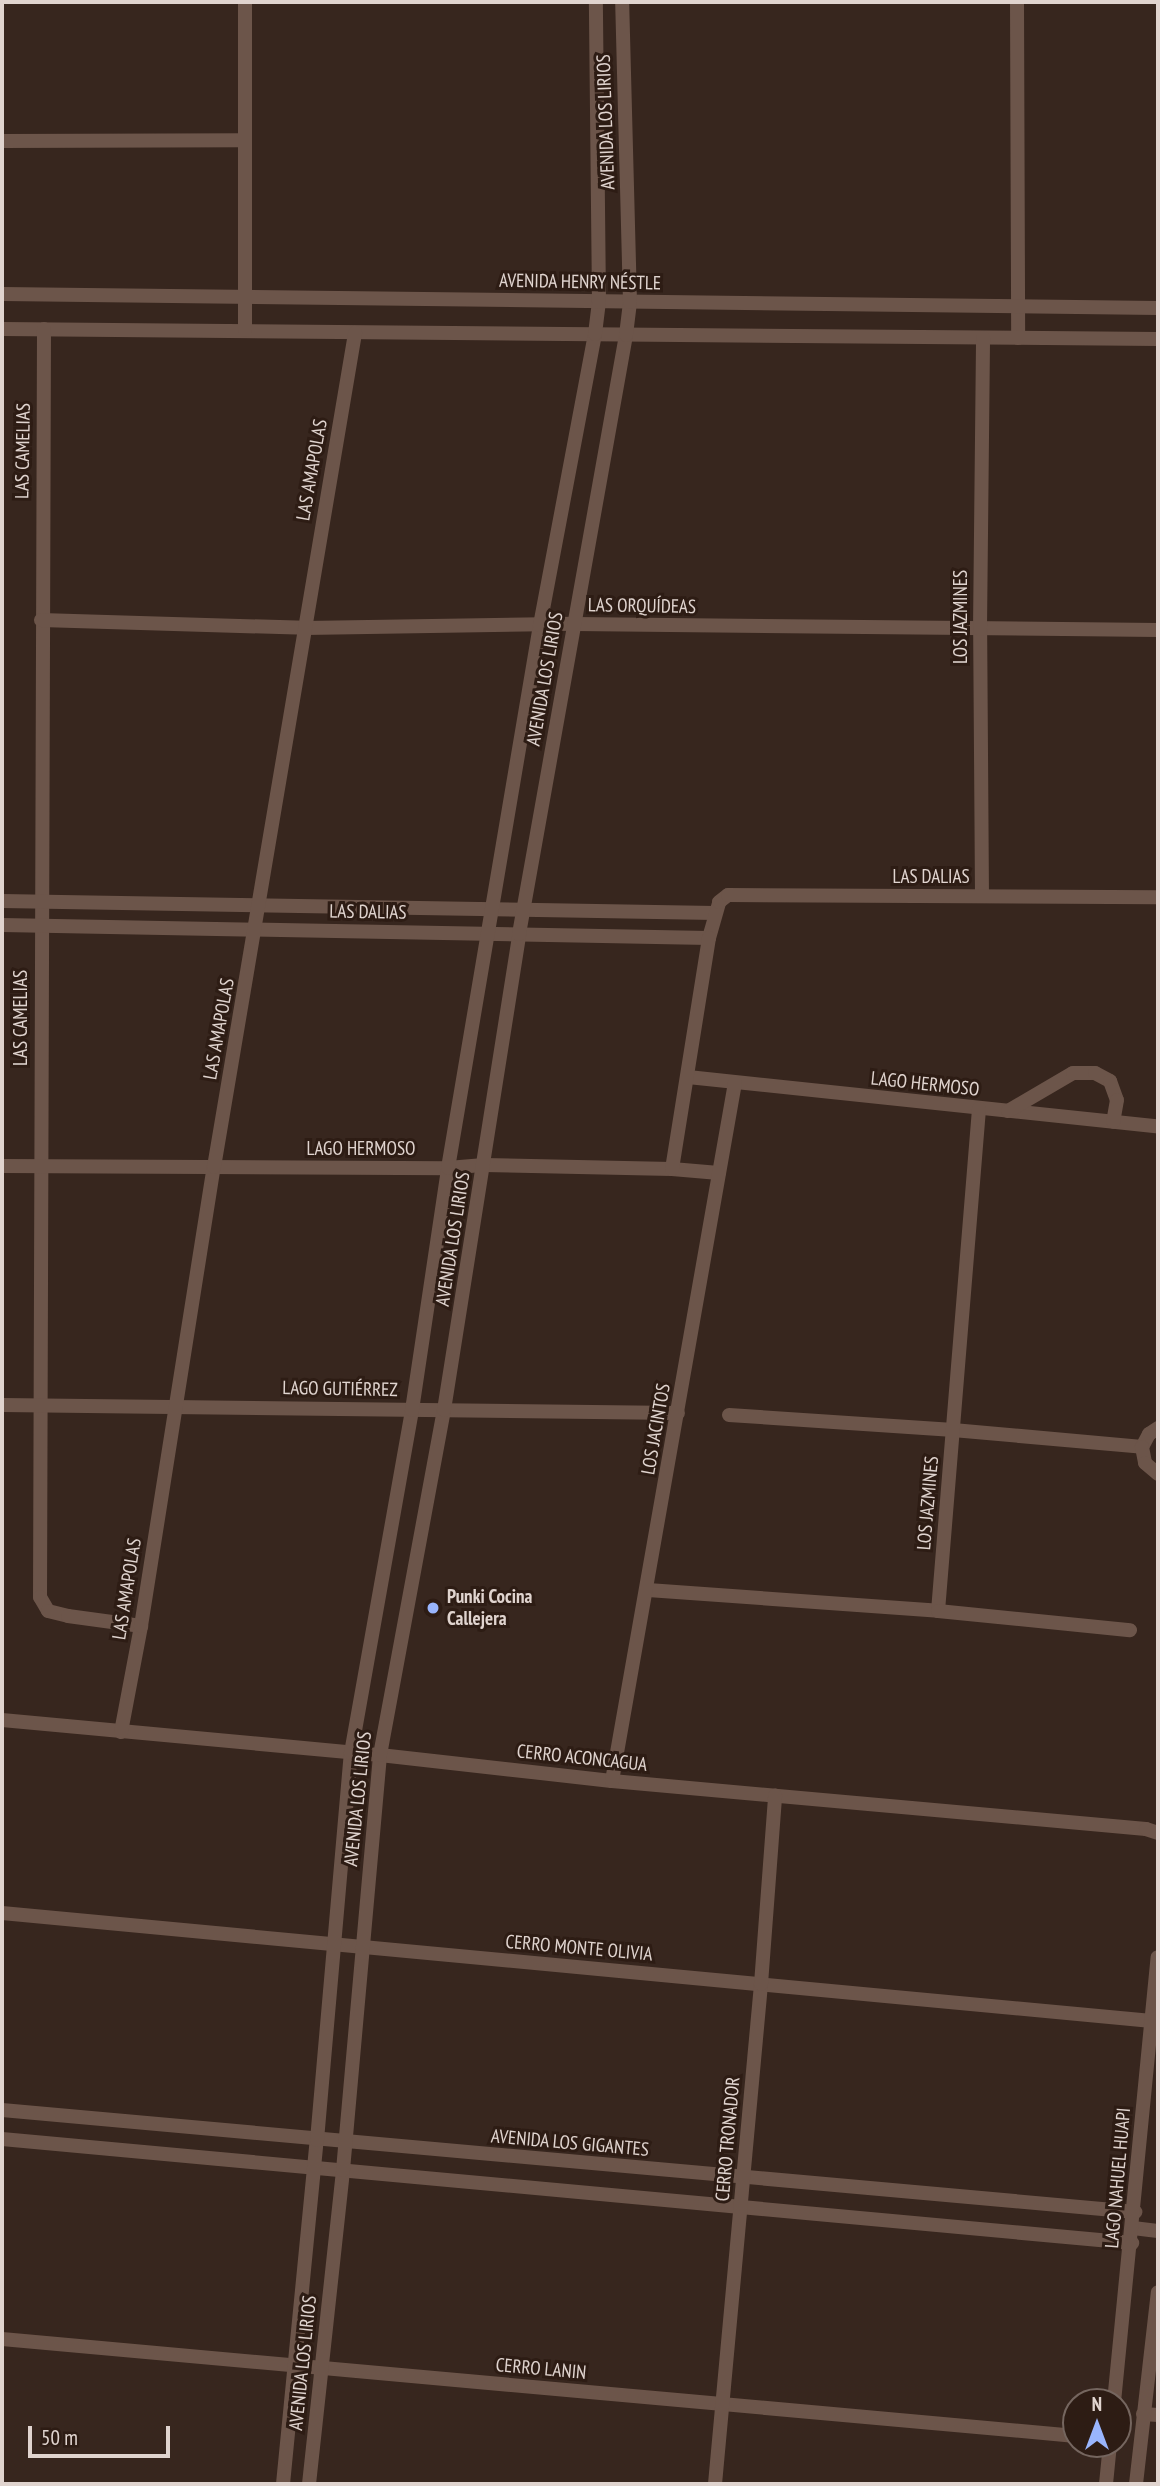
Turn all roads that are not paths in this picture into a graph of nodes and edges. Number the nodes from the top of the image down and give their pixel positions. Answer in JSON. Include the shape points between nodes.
{"nodes":[{"id":1,"x":245,"y":2,"type":"edge"},
{"id":2,"x":596,"y":2,"type":"edge"},
{"id":3,"x":622,"y":2,"type":"edge"},
{"id":4,"x":1017,"y":2,"type":"edge"},
{"id":5,"x":244,"y":140,"type":"junction"},
{"id":6,"x":2,"y":141,"type":"edge"},
{"id":7,"x":2,"y":294,"type":"edge"},
{"id":8,"x":246,"y":297,"type":"junction"},
{"id":9,"x":598,"y":302,"type":"junction"},
{"id":10,"x":630,"y":302,"type":"junction"},
{"id":11,"x":1017,"y":307,"type":"junction"},
{"id":12,"x":1158,"y":308,"type":"edge"},
{"id":13,"x":2,"y":328,"type":"edge"},
{"id":14,"x":44,"y":329,"type":"junction"},
{"id":15,"x":245,"y":330,"type":"junction"},
{"id":16,"x":355,"y":333,"type":"junction"},
{"id":17,"x":595,"y":334,"type":"junction"},
{"id":18,"x":626,"y":335,"type":"junction"},
{"id":19,"x":983,"y":338,"type":"junction"},
{"id":20,"x":1017,"y":338,"type":"junction"},
{"id":21,"x":1158,"y":339,"type":"edge"},
{"id":22,"x":41,"y":620,"type":"junction"},
{"id":23,"x":574,"y":624,"type":"junction"},
{"id":24,"x":540,"y":625,"type":"junction"},
{"id":25,"x":305,"y":628,"type":"junction"},
{"id":26,"x":980,"y":629,"type":"junction"},
{"id":27,"x":1158,"y":630,"type":"edge"},
{"id":28,"x":982,"y":896,"type":"junction"},
{"id":29,"x":1158,"y":897,"type":"edge"},
{"id":30,"x":2,"y":901,"type":"edge"},
{"id":31,"x":40,"y":902,"type":"junction"},
{"id":32,"x":260,"y":905,"type":"junction"},
{"id":33,"x":493,"y":909,"type":"junction"},
{"id":34,"x":523,"y":910,"type":"junction"},
{"id":35,"x":715,"y":913,"type":"junction"},
{"id":36,"x":2,"y":925,"type":"edge"},
{"id":37,"x":40,"y":926,"type":"junction"},
{"id":38,"x":256,"y":929,"type":"junction"},
{"id":39,"x":489,"y":933,"type":"junction"},
{"id":40,"x":519,"y":934,"type":"junction"},
{"id":41,"x":709,"y":937,"type":"junction"},
{"id":42,"x":688,"y":1077,"type":"junction"},
{"id":43,"x":734,"y":1083,"type":"junction"},
{"id":44,"x":979,"y":1109,"type":"junction"},
{"id":45,"x":1008,"y":1111,"type":"junction"},
{"id":46,"x":1113,"y":1122,"type":"junction"},
{"id":47,"x":1158,"y":1126,"type":"edge"},
{"id":48,"x":484,"y":1165,"type":"junction"},
{"id":49,"x":2,"y":1166,"type":"edge"},
{"id":50,"x":41,"y":1167,"type":"junction"},
{"id":51,"x":214,"y":1167,"type":"junction"},
{"id":52,"x":448,"y":1168,"type":"junction"},
{"id":53,"x":672,"y":1169,"type":"junction"},
{"id":54,"x":719,"y":1173,"type":"junction"},
{"id":55,"x":2,"y":1405,"type":"edge"},
{"id":56,"x":41,"y":1405,"type":"junction"},
{"id":57,"x":175,"y":1406,"type":"junction"},
{"id":58,"x":412,"y":1410,"type":"junction"},
{"id":59,"x":444,"y":1410,"type":"junction"},
{"id":60,"x":678,"y":1413,"type":"junction"},
{"id":61,"x":729,"y":1415,"type":"dead end"},
{"id":62,"x":1158,"y":1428,"type":"edge"},
{"id":63,"x":953,"y":1430,"type":"junction"},
{"id":64,"x":1142,"y":1447,"type":"junction"},
{"id":65,"x":1158,"y":1474,"type":"edge"},
{"id":66,"x":648,"y":1590,"type":"junction"},
{"id":67,"x":938,"y":1611,"type":"junction"},
{"id":68,"x":141,"y":1626,"type":"junction"},
{"id":69,"x":1129,"y":1630,"type":"dead end"},
{"id":70,"x":2,"y":1720,"type":"edge"},
{"id":71,"x":121,"y":1732,"type":"junction"},
{"id":72,"x":351,"y":1753,"type":"junction"},
{"id":73,"x":380,"y":1755,"type":"junction"},
{"id":74,"x":612,"y":1781,"type":"junction"},
{"id":75,"x":775,"y":1796,"type":"junction"},
{"id":76,"x":1158,"y":1833,"type":"edge"},
{"id":77,"x":2,"y":1913,"type":"edge"},
{"id":78,"x":336,"y":1944,"type":"junction"},
{"id":79,"x":363,"y":1947,"type":"junction"},
{"id":80,"x":1158,"y":1957,"type":"edge"},
{"id":81,"x":761,"y":1984,"type":"junction"},
{"id":82,"x":1152,"y":2021,"type":"junction"},
{"id":83,"x":2,"y":2110,"type":"edge"},
{"id":84,"x":2,"y":2139,"type":"edge"},
{"id":85,"x":317,"y":2140,"type":"junction"},
{"id":86,"x":345,"y":2143,"type":"junction"},
{"id":87,"x":315,"y":2167,"type":"junction"},
{"id":88,"x":342,"y":2170,"type":"junction"},
{"id":89,"x":744,"y":2178,"type":"junction"},
{"id":90,"x":741,"y":2207,"type":"junction"},
{"id":91,"x":1135,"y":2212,"type":"junction"},
{"id":92,"x":1158,"y":2231,"type":"edge"},
{"id":93,"x":1133,"y":2235,"type":"junction"},
{"id":94,"x":1158,"y":2292,"type":"edge"},
{"id":95,"x":2,"y":2339,"type":"edge"},
{"id":96,"x":295,"y":2365,"type":"junction"},
{"id":97,"x":322,"y":2368,"type":"junction"},
{"id":98,"x":1116,"y":2388,"type":"edge"},
{"id":99,"x":721,"y":2404,"type":"junction"},
{"id":100,"x":1151,"y":2415,"type":"edge"},
{"id":101,"x":1062,"y":2434,"type":"edge"},
{"id":102,"x":1109,"y":2458,"type":"edge"},
{"id":103,"x":283,"y":2484,"type":"edge"},
{"id":104,"x":309,"y":2484,"type":"edge"},
{"id":105,"x":715,"y":2484,"type":"edge"},
{"id":106,"x":1106,"y":2484,"type":"edge"},
{"id":107,"x":1136,"y":2484,"type":"edge"}],
"edges":[{"from":1,"to":5,"type":"street"},
{"from":2,"to":9,"type":"street","name":"AVENIDA LOS LIRIOS"},
{"from":3,"to":10,"type":"street","name":"AVENIDA LOS LIRIOS"},
{"from":4,"to":11,"type":"street"},
{"from":5,"to":6,"type":"street"},
{"from":5,"to":8,"type":"street"},
{"from":7,"to":8,"type":"street","name":"AVENIDA HENRY NÉSTLE"},
{"from":8,"to":9,"type":"street","name":"AVENIDA HENRY NÉSTLE"},
{"from":8,"to":15,"type":"street"},
{"from":9,"to":10,"type":"street","name":"AVENIDA HENRY NÉSTLE"},
{"from":9,"to":17,"type":"street","name":"AVENIDA LOS LIRIOS"},
{"from":10,"to":11,"type":"street","name":"AVENIDA HENRY NÉSTLE"},
{"from":10,"to":18,"type":"street","name":"AVENIDA LOS LIRIOS"},
{"from":11,"to":12,"type":"street","name":"AVENIDA HENRY NÉSTLE"},
{"from":11,"to":20,"type":"street"},
{"from":13,"to":14,"type":"street"},
{"from":14,"to":15,"type":"street"},
{"from":14,"to":22,"type":"street","name":"LAS CAMELIAS"},
{"from":15,"to":16,"type":"street"},
{"from":16,"to":17,"type":"street"},
{"from":16,"to":25,"type":"street","name":"LAS AMAPOLAS"},
{"from":17,"to":18,"type":"street"},
{"from":17,"to":24,"type":"street","name":"AVENIDA LOS LIRIOS"},
{"from":18,"to":19,"type":"street"},
{"from":18,"to":23,"type":"street","name":"AVENIDA LOS LIRIOS"},
{"from":19,"to":20,"type":"street"},
{"from":19,"to":26,"type":"street","name":"LOS JAZMINES"},
{"from":20,"to":21,"type":"street"},
{"from":22,"to":25,"type":"street","name":"LAS ORQUÍDEAS"},
{"from":22,"to":31,"type":"street","name":"LAS CAMELIAS"},
{"from":23,"to":24,"type":"street","name":"LAS ORQUÍDEAS"},
{"from":23,"to":26,"type":"street","name":"LAS ORQUÍDEAS"},
{"from":23,"to":34,"type":"street","name":"AVENIDA LOS LIRIOS"},
{"from":24,"to":25,"type":"street","name":"LAS ORQUÍDEAS"},
{"from":24,"to":33,"type":"street","name":"AVENIDA LOS LIRIOS"},
{"from":25,"to":32,"type":"street","name":"LAS AMAPOLAS"},
{"from":26,"to":27,"type":"street","name":"LAS ORQUÍDEAS"},
{"from":26,"to":28,"type":"street","name":"LOS JAZMINES"},
{"from":28,"to":29,"type":"street","name":"LAS DALIAS"},
{"from":28,"to":35,"type":"street","name":"LAS DALIAS","via":[[728,895]]},
{"from":30,"to":31,"type":"street","name":"LAS DALIAS"},
{"from":31,"to":32,"type":"street","name":"LAS DALIAS"},
{"from":31,"to":37,"type":"street","name":"LAS CAMELIAS"},
{"from":32,"to":33,"type":"street","name":"LAS DALIAS"},
{"from":32,"to":38,"type":"street","name":"LAS AMAPOLAS"},
{"from":33,"to":34,"type":"street","name":"LAS DALIAS"},
{"from":33,"to":39,"type":"street","name":"AVENIDA LOS LIRIOS"},
{"from":34,"to":35,"type":"street","name":"LAS DALIAS"},
{"from":34,"to":40,"type":"street","name":"AVENIDA LOS LIRIOS"},
{"from":35,"to":41,"type":"street"},
{"from":36,"to":37,"type":"street","name":"LAS DALIAS"},
{"from":37,"to":38,"type":"street","name":"LAS DALIAS"},
{"from":37,"to":50,"type":"street","name":"LAS CAMELIAS"},
{"from":38,"to":39,"type":"street","name":"LAS DALIAS"},
{"from":38,"to":51,"type":"street","name":"LAS AMAPOLAS"},
{"from":39,"to":40,"type":"street","name":"LAS DALIAS"},
{"from":39,"to":52,"type":"street","name":"AVENIDA LOS LIRIOS"},
{"from":40,"to":41,"type":"street","name":"LAS DALIAS"},
{"from":40,"to":48,"type":"street","name":"AVENIDA LOS LIRIOS"},
{"from":41,"to":42,"type":"street"},
{"from":42,"to":43,"type":"street","name":"LAGO HERMOSO"},
{"from":42,"to":53,"type":"street"},
{"from":43,"to":44,"type":"street","name":"LAGO HERMOSO"},
{"from":43,"to":54,"type":"street","name":"LOS JACINTOS"},
{"from":44,"to":45,"type":"street","name":"LAGO HERMOSO"},
{"from":44,"to":63,"type":"street","name":"LOS JAZMINES"},
{"from":45,"to":46,"type":"street","name":"LAGO HERMOSO"},
{"from":45,"to":46,"type":"street","via":[[1073,1073],[1095,1073],[1110,1081],[1117,1100]]},
{"from":46,"to":47,"type":"street","name":"LAGO HERMOSO"},
{"from":48,"to":52,"type":"street","name":"LAGO HERMOSO"},
{"from":48,"to":53,"type":"street","name":"LAGO HERMOSO"},
{"from":48,"to":59,"type":"street","name":"AVENIDA LOS LIRIOS"},
{"from":49,"to":50,"type":"street","name":"LAGO HERMOSO"},
{"from":50,"to":51,"type":"street","name":"LAGO HERMOSO"},
{"from":50,"to":56,"type":"street","name":"LAS CAMELIAS"},
{"from":51,"to":52,"type":"street","name":"LAGO HERMOSO"},
{"from":51,"to":57,"type":"street","name":"LAS AMAPOLAS"},
{"from":52,"to":58,"type":"street","name":"AVENIDA LOS LIRIOS"},
{"from":53,"to":54,"type":"street","name":"LAGO HERMOSO"},
{"from":54,"to":60,"type":"street","name":"LOS JACINTOS"},
{"from":55,"to":56,"type":"street","name":"LAGO GUTIÉRREZ"},
{"from":56,"to":57,"type":"street","name":"LAGO GUTIÉRREZ"},
{"from":56,"to":68,"type":"street","name":"LAS CAMELIAS","via":[[40,1597],[48,1611]]},
{"from":57,"to":58,"type":"street","name":"LAGO GUTIÉRREZ"},
{"from":57,"to":68,"type":"street","name":"LAS AMAPOLAS"},
{"from":58,"to":59,"type":"street","name":"LAGO GUTIÉRREZ"},
{"from":58,"to":72,"type":"street","name":"AVENIDA LOS LIRIOS"},
{"from":59,"to":60,"type":"street","name":"LAGO GUTIÉRREZ"},
{"from":59,"to":73,"type":"street","name":"AVENIDA LOS LIRIOS"},
{"from":60,"to":66,"type":"street","name":"LOS JACINTOS"},
{"from":61,"to":63,"type":"street"},
{"from":62,"to":64,"type":"street"},
{"from":63,"to":64,"type":"street"},
{"from":63,"to":67,"type":"street","name":"LOS JAZMINES"},
{"from":64,"to":65,"type":"street","via":[[1145,1463]]},
{"from":66,"to":67,"type":"street"},
{"from":66,"to":74,"type":"street","name":"LOS JACINTOS"},
{"from":67,"to":69,"type":"street"},
{"from":68,"to":71,"type":"street","name":"LAS AMAPOLAS"},
{"from":70,"to":71,"type":"street","name":"CERRO ACONCAGUA"},
{"from":71,"to":72,"type":"street","name":"CERRO ACONCAGUA"},
{"from":72,"to":73,"type":"street","name":"CERRO ACONCAGUA"},
{"from":72,"to":78,"type":"street","name":"AVENIDA LOS LIRIOS"},
{"from":73,"to":74,"type":"street","name":"CERRO ACONCAGUA"},
{"from":73,"to":79,"type":"street","name":"AVENIDA LOS LIRIOS"},
{"from":74,"to":75,"type":"street","name":"CERRO ACONCAGUA"},
{"from":75,"to":76,"type":"street","name":"CERRO ACONCAGUA"},
{"from":75,"to":81,"type":"street","name":"CERRO TRONADOR"},
{"from":77,"to":78,"type":"street","name":"CERRO MONTE OLIVIA"},
{"from":78,"to":79,"type":"street","name":"CERRO MONTE OLIVIA"},
{"from":78,"to":85,"type":"street","name":"AVENIDA LOS LIRIOS"},
{"from":79,"to":81,"type":"street","name":"CERRO MONTE OLIVIA"},
{"from":79,"to":86,"type":"street","name":"AVENIDA LOS LIRIOS"},
{"from":80,"to":82,"type":"street","name":"LAGO NAHUEL HUAPI"},
{"from":81,"to":82,"type":"street","name":"CERRO MONTE OLIVIA"},
{"from":81,"to":89,"type":"street","name":"CERRO TRONADOR"},
{"from":82,"to":91,"type":"street","name":"LAGO NAHUEL HUAPI"},
{"from":83,"to":85,"type":"street","name":"AVENIDA LOS GIGANTES"},
{"from":84,"to":87,"type":"street"},
{"from":85,"to":86,"type":"street","name":"AVENIDA LOS GIGANTES"},
{"from":85,"to":87,"type":"street","name":"AVENIDA LOS LIRIOS"},
{"from":86,"to":88,"type":"street","name":"AVENIDA LOS LIRIOS"},
{"from":86,"to":89,"type":"street","name":"AVENIDA LOS GIGANTES"},
{"from":87,"to":88,"type":"street"},
{"from":87,"to":96,"type":"street","name":"AVENIDA LOS LIRIOS"},
{"from":88,"to":90,"type":"street"},
{"from":88,"to":97,"type":"street","name":"AVENIDA LOS LIRIOS"},
{"from":89,"to":90,"type":"street","name":"CERRO TRONADOR"},
{"from":89,"to":91,"type":"street","name":"AVENIDA LOS GIGANTES"},
{"from":90,"to":93,"type":"street"},
{"from":90,"to":99,"type":"street","name":"CERRO TRONADOR"},
{"from":91,"to":93,"type":"street","name":"LAGO NAHUEL HUAPI"},
{"from":92,"to":93,"type":"street"},
{"from":93,"to":98,"type":"street","name":"LAGO NAHUEL HUAPI"},
{"from":94,"to":100,"type":"street"},
{"from":95,"to":96,"type":"street","name":"CERRO LANIN"},
{"from":96,"to":97,"type":"street","name":"CERRO LANIN"},
{"from":96,"to":103,"type":"street","name":"AVENIDA LOS LIRIOS"},
{"from":97,"to":99,"type":"street","name":"CERRO LANIN"},
{"from":97,"to":104,"type":"street","name":"AVENIDA LOS LIRIOS"},
{"from":99,"to":101,"type":"street","name":"CERRO LANIN"},
{"from":99,"to":105,"type":"street","name":"CERRO TRONADOR"},
{"from":100,"to":107,"type":"street"},
{"from":102,"to":106,"type":"street"}]}
